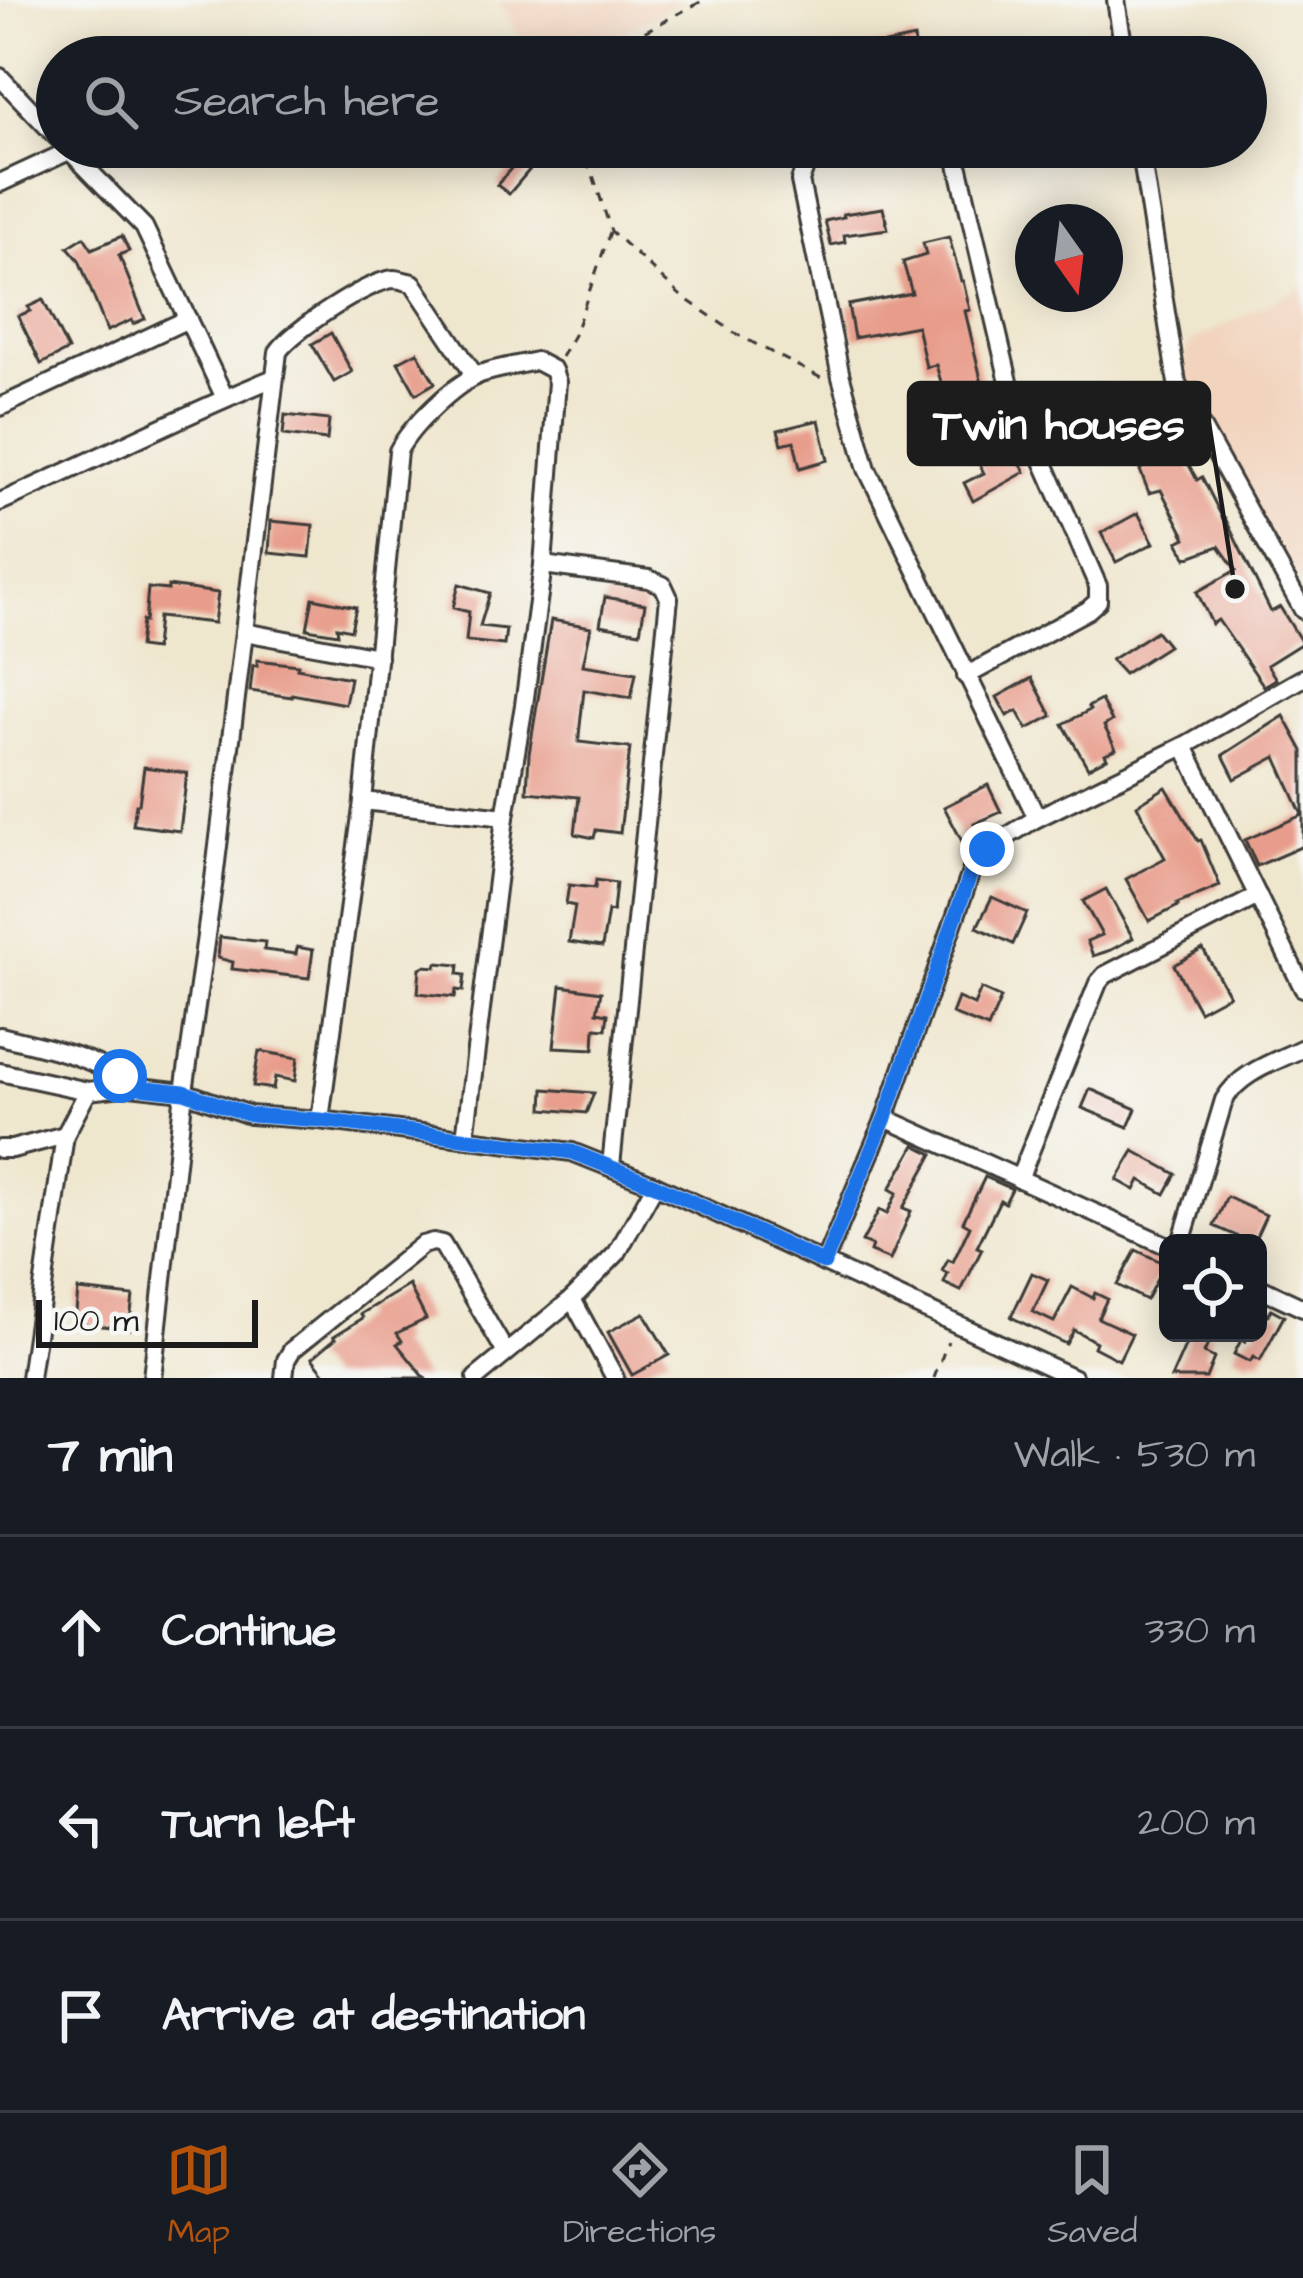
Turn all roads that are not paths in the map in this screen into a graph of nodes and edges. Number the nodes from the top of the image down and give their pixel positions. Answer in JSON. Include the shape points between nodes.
{"nodes":[{"id":1,"x":1116,"y":0,"type":"edge"},
{"id":2,"x":1122,"y":36,"type":"edge"},
{"id":3,"x":0,"y":77,"type":"edge"},
{"id":4,"x":36,"y":115,"type":"edge"},
{"id":5,"x":36,"y":162,"type":"edge"},
{"id":6,"x":86,"y":168,"type":"edge"},
{"id":7,"x":805,"y":168,"type":"edge"},
{"id":8,"x":959,"y":168,"type":"edge"},
{"id":9,"x":1143,"y":168,"type":"edge"},
{"id":10,"x":0,"y":184,"type":"edge"},
{"id":11,"x":188,"y":319,"type":"junction"},
{"id":12,"x":475,"y":376,"type":"junction"},
{"id":13,"x":274,"y":378,"type":"junction"},
{"id":14,"x":225,"y":398,"type":"junction"},
{"id":15,"x":0,"y":407,"type":"edge"},
{"id":16,"x":0,"y":502,"type":"edge"},
{"id":17,"x":543,"y":565,"type":"junction"},
{"id":18,"x":1303,"y":610,"type":"edge"},
{"id":19,"x":244,"y":632,"type":"junction"},
{"id":20,"x":378,"y":657,"type":"junction"},
{"id":21,"x":966,"y":676,"type":"junction"},
{"id":22,"x":1303,"y":678,"type":"edge"},
{"id":23,"x":1184,"y":746,"type":"junction"},
{"id":24,"x":363,"y":802,"type":"junction"},
{"id":25,"x":506,"y":817,"type":"junction"},
{"id":26,"x":1037,"y":818,"type":"junction"},
{"id":27,"x":1258,"y":896,"type":"junction"},
{"id":28,"x":1303,"y":988,"type":"edge"},
{"id":29,"x":0,"y":1036,"type":"edge"},
{"id":30,"x":1303,"y":1048,"type":"edge"},
{"id":31,"x":0,"y":1072,"type":"edge"},
{"id":32,"x":130,"y":1086,"type":"junction"},
{"id":33,"x":88,"y":1091,"type":"junction"},
{"id":34,"x":184,"y":1092,"type":"junction"},
{"id":35,"x":885,"y":1118,"type":"junction"},
{"id":36,"x":320,"y":1120,"type":"junction"},
{"id":37,"x":64,"y":1135,"type":"junction"},
{"id":38,"x":465,"y":1138,"type":"junction"},
{"id":39,"x":0,"y":1149,"type":"edge"},
{"id":40,"x":610,"y":1166,"type":"junction"},
{"id":41,"x":1019,"y":1178,"type":"junction"},
{"id":42,"x":655,"y":1185,"type":"junction"},
{"id":43,"x":1184,"y":1234,"type":"edge"},
{"id":44,"x":1159,"y":1242,"type":"edge"},
{"id":45,"x":824,"y":1263,"type":"junction"},
{"id":46,"x":1267,"y":1291,"type":"edge"},
{"id":47,"x":572,"y":1299,"type":"junction"},
{"id":48,"x":1303,"y":1308,"type":"edge"},
{"id":49,"x":506,"y":1353,"type":"junction"},
{"id":50,"x":30,"y":1378,"type":"edge"},
{"id":51,"x":152,"y":1378,"type":"edge"},
{"id":52,"x":284,"y":1378,"type":"edge"},
{"id":53,"x":476,"y":1378,"type":"edge"},
{"id":54,"x":615,"y":1378,"type":"edge"},
{"id":55,"x":1074,"y":1378,"type":"edge"}],
"edges":[{"from":1,"to":2,"type":"street"},
{"from":3,"to":4,"type":"street"},
{"from":5,"to":10,"type":"street"},
{"from":6,"to":11,"type":"street","via":[[144,227]]},
{"from":7,"to":21,"type":"street","via":[[800,181],[867,469]]},
{"from":8,"to":21,"type":"street","via":[[1010,386],[1098,586],[1088,610]]},
{"from":9,"to":18,"type":"street","via":[[1177,383]]},
{"from":11,"to":14,"type":"street"},
{"from":11,"to":15,"type":"street"},
{"from":12,"to":13,"type":"street","via":[[413,284],[397,278],[294,333],[278,352]]},
{"from":12,"to":17,"type":"street","via":[[536,361],[553,370]]},
{"from":12,"to":20,"type":"street","via":[[418,420],[398,451]]},
{"from":13,"to":14,"type":"street"},
{"from":13,"to":19,"type":"street"},
{"from":14,"to":16,"type":"street"},
{"from":17,"to":25,"type":"street"},
{"from":17,"to":40,"type":"street","via":[[649,579],[669,598]]},
{"from":19,"to":20,"type":"street"},
{"from":19,"to":34,"type":"street"},
{"from":20,"to":24,"type":"street"},
{"from":21,"to":26,"type":"street"},
{"from":22,"to":23,"type":"street"},
{"from":23,"to":26,"type":"street"},
{"from":23,"to":27,"type":"street"},
{"from":24,"to":25,"type":"street"},
{"from":24,"to":36,"type":"street"},
{"from":25,"to":38,"type":"street"},
{"from":26,"to":35,"type":"street","via":[[975,861]]},
{"from":27,"to":28,"type":"street"},
{"from":27,"to":41,"type":"street","via":[[1098,983]]},
{"from":29,"to":32,"type":"street","via":[[105,1069]]},
{"from":30,"to":43,"type":"street","via":[[1231,1088]]},
{"from":31,"to":33,"type":"street"},
{"from":32,"to":33,"type":"street"},
{"from":32,"to":34,"type":"street"},
{"from":33,"to":37,"type":"street"},
{"from":34,"to":36,"type":"street","via":[[250,1115]]},
{"from":34,"to":51,"type":"street"},
{"from":35,"to":41,"type":"street"},
{"from":35,"to":45,"type":"street"},
{"from":36,"to":38,"type":"street"},
{"from":37,"to":39,"type":"street"},
{"from":37,"to":50,"type":"street"},
{"from":38,"to":40,"type":"street","via":[[572,1152]]},
{"from":40,"to":42,"type":"street"},
{"from":41,"to":44,"type":"street"},
{"from":42,"to":45,"type":"street"},
{"from":42,"to":47,"type":"street","via":[[616,1253]]},
{"from":45,"to":55,"type":"street"},
{"from":46,"to":48,"type":"street"},
{"from":47,"to":49,"type":"street"},
{"from":47,"to":54,"type":"street"},
{"from":49,"to":52,"type":"street","via":[[442,1244],[433,1242],[292,1350]]},
{"from":49,"to":53,"type":"street"}]}
